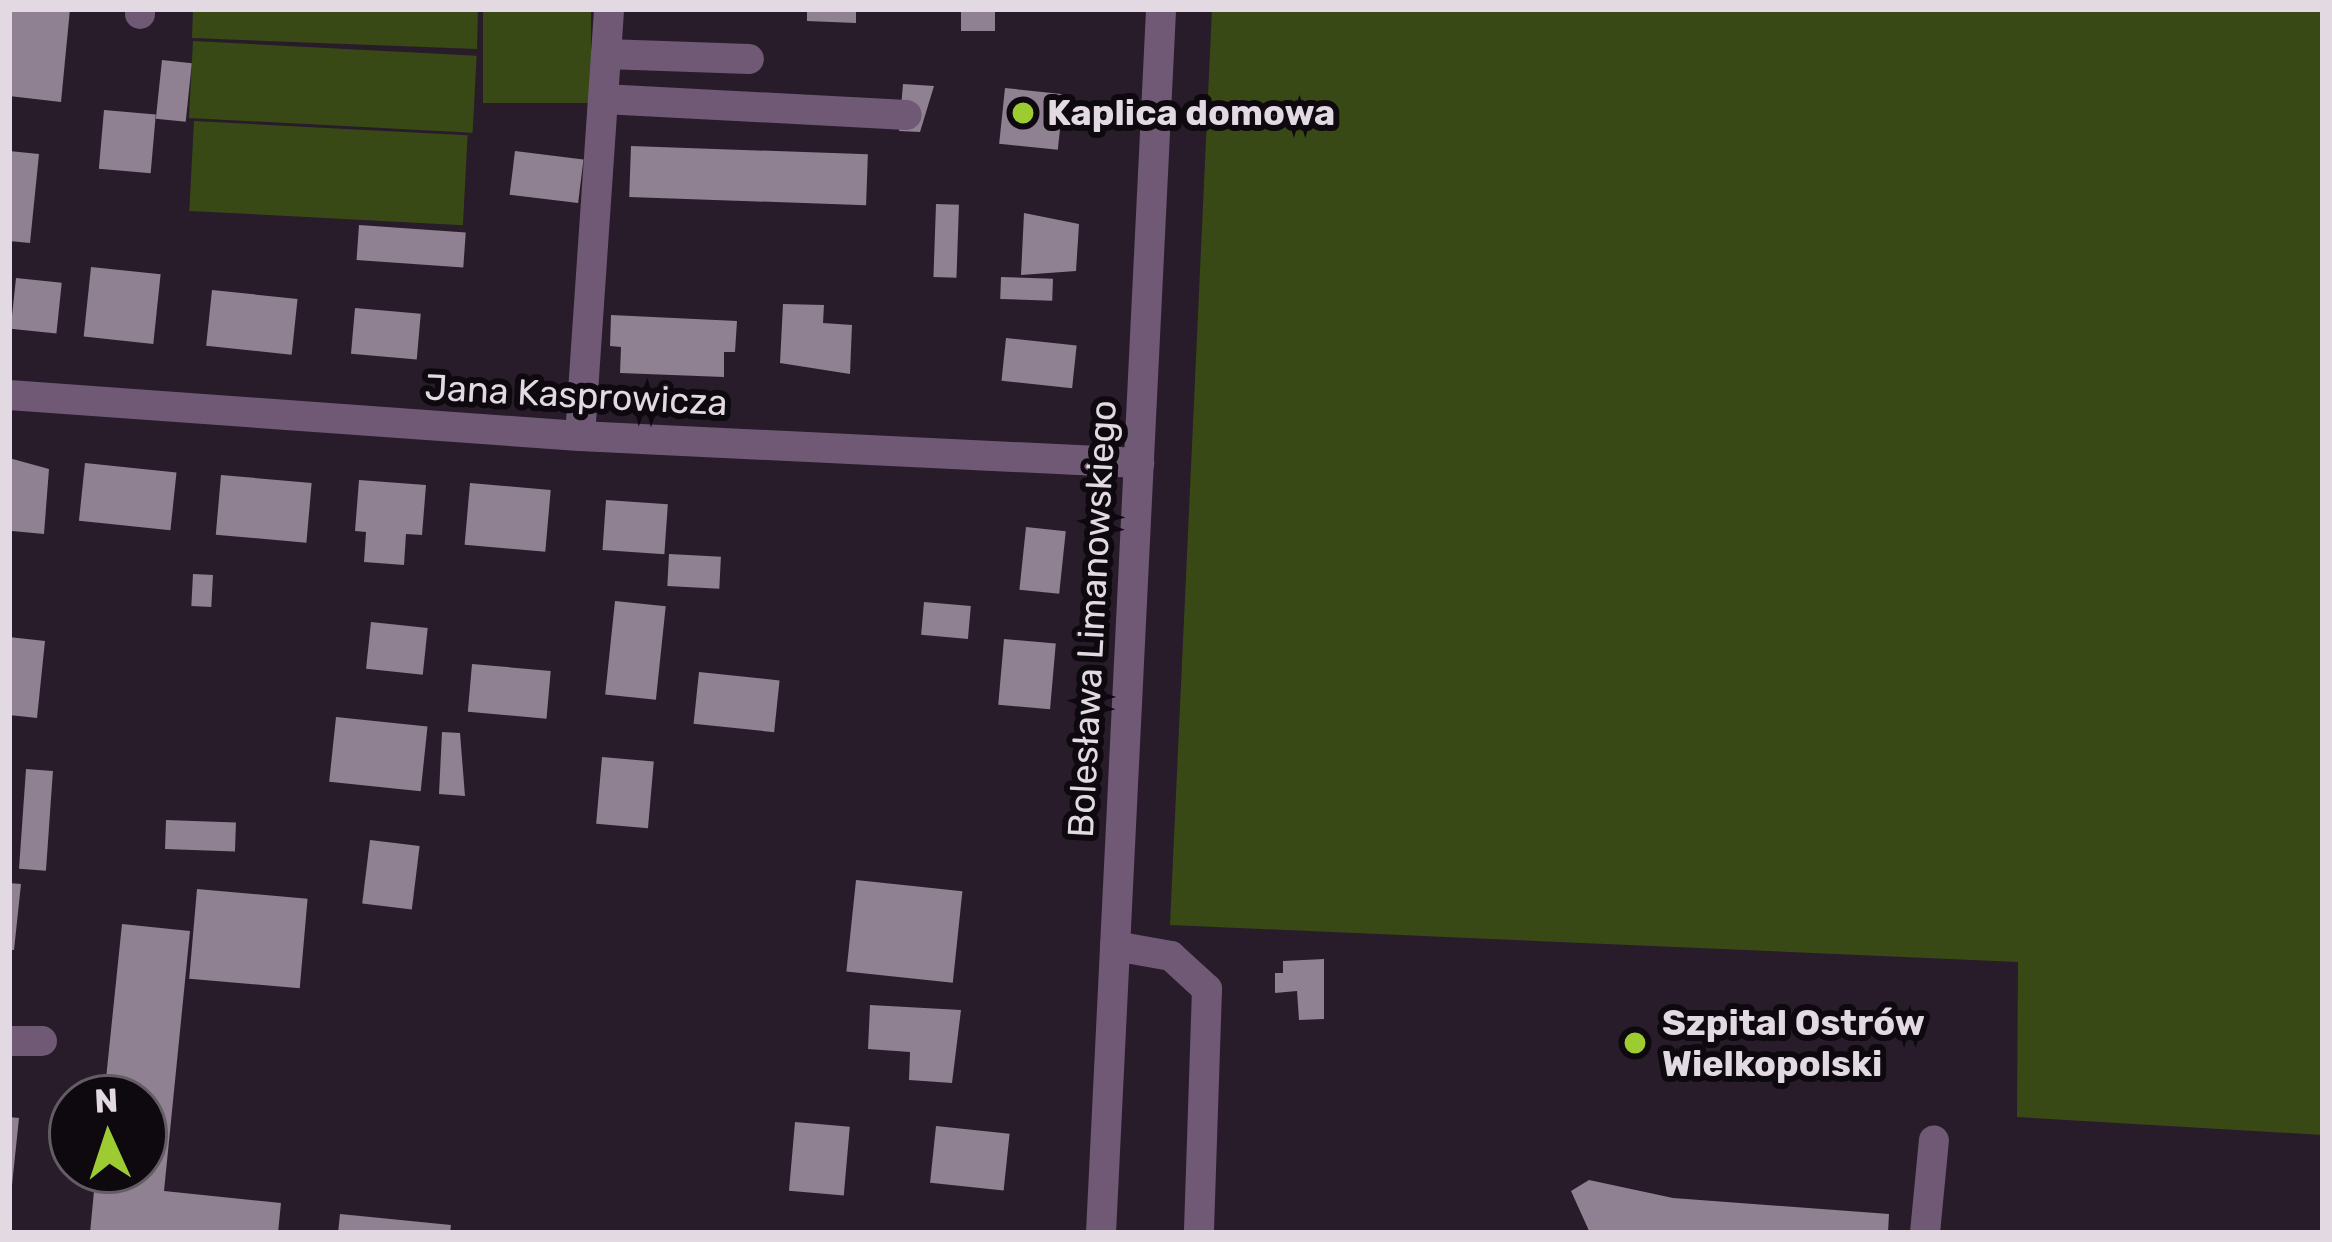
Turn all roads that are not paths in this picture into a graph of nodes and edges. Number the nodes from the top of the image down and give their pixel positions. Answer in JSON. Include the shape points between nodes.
{"nodes":[{"id":1,"x":609,"y":9,"type":"edge"},
{"id":2,"x":1161,"y":9,"type":"edge"},
{"id":3,"x":606,"y":54,"type":"junction"},
{"id":4,"x":749,"y":59,"type":"dead end"},
{"id":5,"x":603,"y":99,"type":"junction"},
{"id":6,"x":907,"y":116,"type":"dead end"},
{"id":7,"x":9,"y":394,"type":"edge"},
{"id":8,"x":580,"y":436,"type":"junction"},
{"id":9,"x":1139,"y":463,"type":"junction"},
{"id":10,"x":1115,"y":946,"type":"junction"},
{"id":11,"x":9,"y":1041,"type":"edge"},
{"id":12,"x":42,"y":1041,"type":"dead end"},
{"id":13,"x":1934,"y":1140,"type":"dead end"},
{"id":14,"x":1100,"y":1233,"type":"edge"},
{"id":15,"x":1199,"y":1233,"type":"edge"},
{"id":16,"x":1925,"y":1233,"type":"edge"}],
"edges":[{"from":1,"to":3,"type":"street"},
{"from":2,"to":9,"type":"street","name":"Bolesława Limanowskiego"},
{"from":3,"to":4,"type":"street"},
{"from":3,"to":5,"type":"street"},
{"from":5,"to":6,"type":"street"},
{"from":5,"to":8,"type":"street"},
{"from":7,"to":8,"type":"street","name":"Jana Kasprowicza"},
{"from":8,"to":9,"type":"street","name":"Jana Kasprowicza"},
{"from":9,"to":10,"type":"street","name":"Bolesława Limanowskiego"},
{"from":10,"to":14,"type":"street","name":"Bolesława Limanowskiego"},
{"from":10,"to":15,"type":"street","via":[[1171,956],[1207,989]]},
{"from":11,"to":12,"type":"street"},
{"from":13,"to":16,"type":"street"}]}
